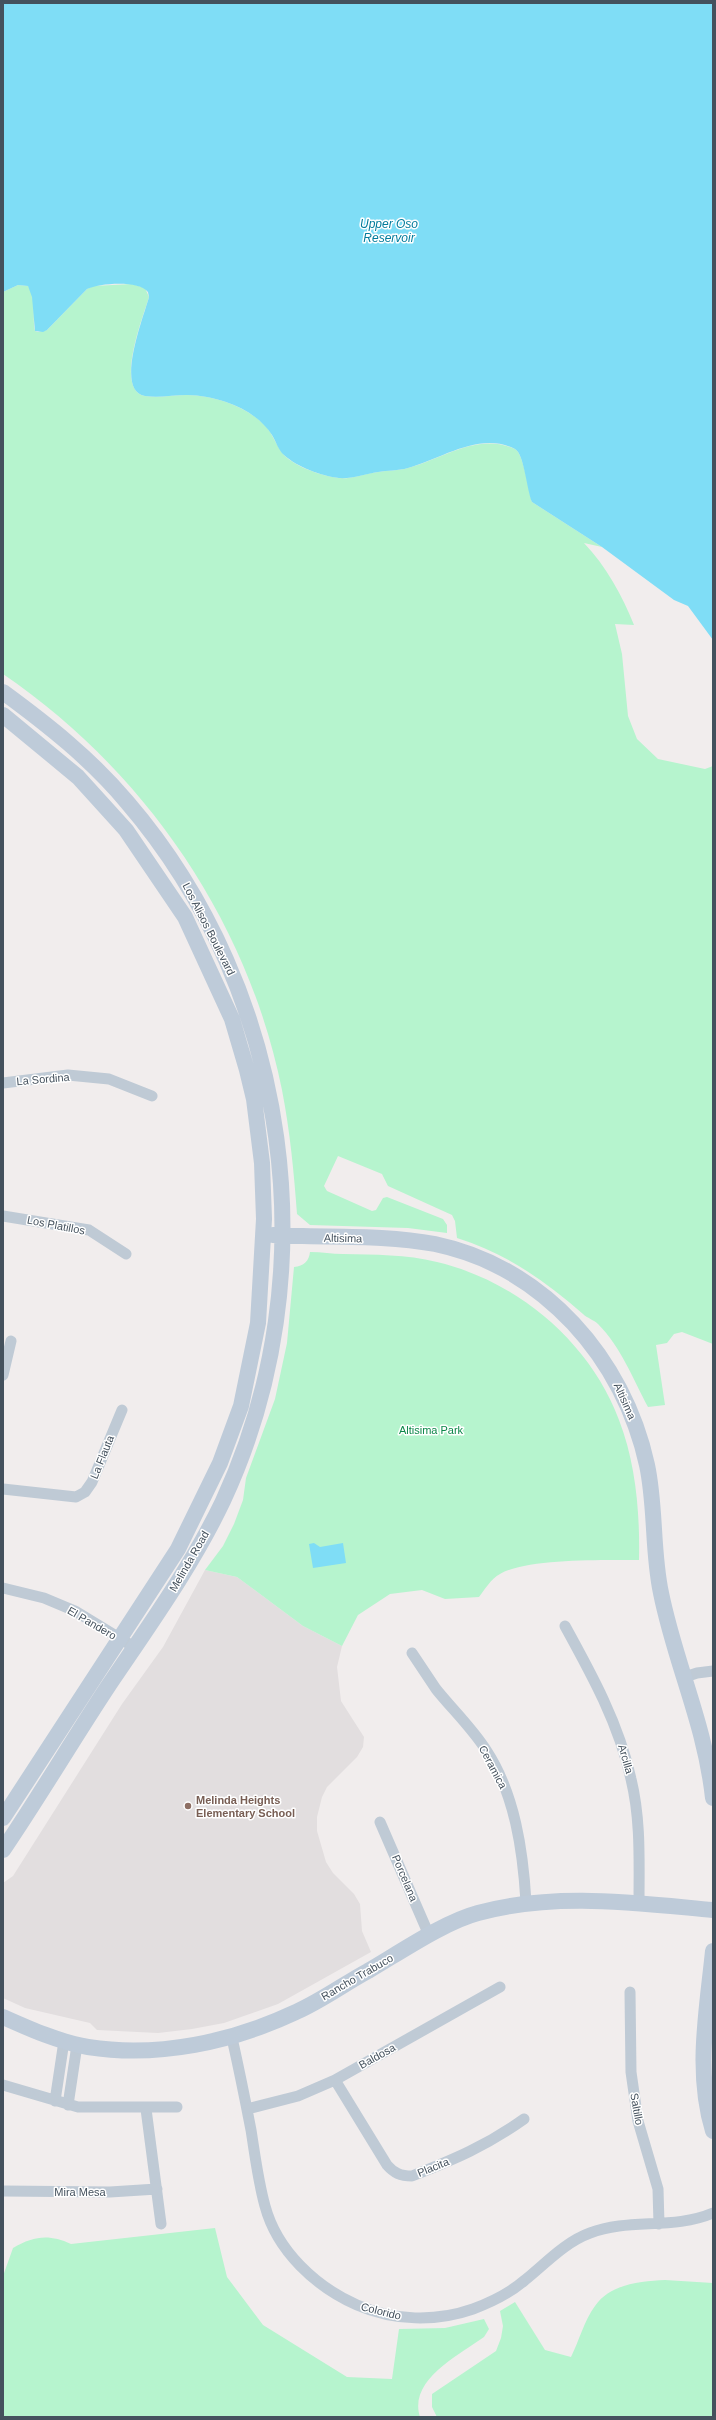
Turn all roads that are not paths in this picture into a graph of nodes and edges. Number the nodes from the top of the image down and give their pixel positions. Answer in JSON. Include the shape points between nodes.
{"nodes":[{"id":1,"x":3,"y":692,"type":"edge"},
{"id":2,"x":3,"y":715,"type":"edge"},
{"id":3,"x":3,"y":1083,"type":"edge"},
{"id":4,"x":152,"y":1096,"type":"dead end"},
{"id":5,"x":3,"y":1216,"type":"edge"},
{"id":6,"x":264,"y":1234,"type":"junction"},
{"id":7,"x":283,"y":1235,"type":"junction"},
{"id":8,"x":126,"y":1254,"type":"dead end"},
{"id":9,"x":11,"y":1341,"type":"dead end"},
{"id":10,"x":3,"y":1375,"type":"edge"},
{"id":11,"x":122,"y":1410,"type":"dead end"},
{"id":12,"x":3,"y":1489,"type":"edge"},
{"id":13,"x":3,"y":1588,"type":"edge"},
{"id":14,"x":565,"y":1626,"type":"dead end"},
{"id":15,"x":119,"y":1639,"type":"junction"},
{"id":16,"x":134,"y":1647,"type":"junction"},
{"id":17,"x":412,"y":1653,"type":"dead end"},
{"id":18,"x":713,"y":1671,"type":"edge"},
{"id":19,"x":685,"y":1677,"type":"junction"},
{"id":20,"x":713,"y":1798,"type":"edge"},
{"id":21,"x":3,"y":1818,"type":"edge"},
{"id":22,"x":380,"y":1822,"type":"dead end"},
{"id":23,"x":3,"y":1850,"type":"edge"},
{"id":24,"x":526,"y":1902,"type":"junction"},
{"id":25,"x":639,"y":1903,"type":"junction"},
{"id":26,"x":713,"y":1910,"type":"edge"},
{"id":27,"x":429,"y":1935,"type":"junction"},
{"id":28,"x":713,"y":1951,"type":"edge"},
{"id":29,"x":500,"y":1987,"type":"dead end"},
{"id":30,"x":630,"y":1992,"type":"dead end"},
{"id":31,"x":3,"y":2017,"type":"edge"},
{"id":32,"x":232,"y":2038,"type":"junction"},
{"id":33,"x":71,"y":2043,"type":"junction"},
{"id":34,"x":335,"y":2080,"type":"junction"},
{"id":35,"x":3,"y":2085,"type":"edge"},
{"id":36,"x":55,"y":2101,"type":"junction"},
{"id":37,"x":68,"y":2105,"type":"junction"},
{"id":38,"x":177,"y":2108,"type":"dead end"},
{"id":39,"x":146,"y":2109,"type":"junction"},
{"id":40,"x":247,"y":2109,"type":"junction"},
{"id":41,"x":524,"y":2119,"type":"dead end"},
{"id":42,"x":713,"y":2131,"type":"edge"},
{"id":43,"x":157,"y":2189,"type":"junction"},
{"id":44,"x":3,"y":2191,"type":"edge"},
{"id":45,"x":713,"y":2213,"type":"edge"},
{"id":46,"x":161,"y":2224,"type":"dead end"},
{"id":47,"x":659,"y":2224,"type":"junction"}],
"edges":[{"from":1,"to":7,"type":"main road","name":"Los Alisos Boulevard","via":[[50,726],[128,802],[176,866],[202,912],[240,993],[254,1030],[266,1075],[281,1168]]},
{"from":2,"to":6,"type":"main road","name":"Los Alisos Boulevard","via":[[89,790],[126,830],[185,917],[232,1019],[247,1070],[254,1099],[262,1163]]},
{"from":3,"to":4,"type":"street","name":"La Sordina","via":[[68,1075],[109,1079]]},
{"from":5,"to":8,"type":"street","name":"Los Platillos","via":[[89,1230]]},
{"from":6,"to":7,"type":"main road","name":"Altisima"},
{"from":6,"to":15,"type":"main road","name":"Melinda Road","via":[[258,1323],[241,1406],[231,1436],[178,1549]]},
{"from":7,"to":16,"type":"main road","name":"Melinda Road","via":[[280,1296],[272,1350],[247,1442],[223,1500],[190,1564]]},
{"from":7,"to":19,"type":"main road","name":"Altisima","via":[[401,1239],[436,1245],[469,1255],[522,1280],[560,1310],[580,1330],[603,1358],[624,1395],[639,1434],[648,1467],[660,1591]]},
{"from":9,"to":10,"type":"street"},
{"from":11,"to":12,"type":"street","name":"La Flauta","via":[[92,1482],[76,1497]]},
{"from":13,"to":15,"type":"street","name":"El Pandero","via":[[44,1598],[75,1611]]},
{"from":14,"to":25,"type":"street","name":"Arcilla","via":[[597,1684],[620,1738],[632,1780],[640,1866]]},
{"from":15,"to":16,"type":"street","name":"El Pandero"},
{"from":15,"to":21,"type":"main road","name":"Melinda Road"},
{"from":16,"to":23,"type":"main road","name":"Melinda Road"},
{"from":17,"to":24,"type":"street","name":"Ceramica","via":[[435,1687],[486,1750],[500,1774],[511,1804],[520,1843]]},
{"from":18,"to":19,"type":"street"},
{"from":19,"to":20,"type":"main road","name":"Altisima","via":[[702,1734]]},
{"from":22,"to":27,"type":"street","name":"Porcelana"},
{"from":24,"to":25,"type":"main road","name":"Rancho Trabuco","via":[[583,1900]]},
{"from":24,"to":27,"type":"main road","name":"Rancho Trabuco","via":[[476,1913]]},
{"from":25,"to":26,"type":"main road","name":"Rancho Trabuco"},
{"from":27,"to":32,"type":"main road","name":"Rancho Trabuco","via":[[298,2012]]},
{"from":28,"to":42,"type":"main road","via":[[702,2052],[704,2084]]},
{"from":29,"to":34,"type":"street","name":"Baldosa"},
{"from":30,"to":47,"type":"street","name":"Saltillo","via":[[631,2072],[638,2121],[658,2189]]},
{"from":31,"to":33,"type":"main road","name":"Rancho Trabuco"},
{"from":32,"to":33,"type":"main road","name":"Rancho Trabuco","via":[[190,2046],[151,2049],[120,2049]]},
{"from":32,"to":40,"type":"street","name":"Colorido"},
{"from":33,"to":36,"type":"street"},
{"from":33,"to":37,"type":"street"},
{"from":34,"to":40,"type":"street","name":"Baldosa","via":[[298,2096]]},
{"from":34,"to":41,"type":"street","name":"Placita","via":[[387,2165],[392,2171],[403,2176],[412,2176],[468,2153],[494,2140]]},
{"from":35,"to":36,"type":"street"},
{"from":36,"to":37,"type":"street"},
{"from":37,"to":39,"type":"street"},
{"from":38,"to":39,"type":"street"},
{"from":39,"to":43,"type":"street"},
{"from":40,"to":47,"type":"street","name":"Colorido","via":[[265,2207],[277,2234],[297,2263],[315,2279],[338,2296],[366,2309],[395,2317],[451,2316],[497,2299],[523,2282],[569,2244],[589,2233],[612,2227]]},
{"from":43,"to":44,"type":"street","name":"Mira Mesa","via":[[110,2192]]},
{"from":43,"to":46,"type":"street"},
{"from":45,"to":47,"type":"street","name":"Colorido","via":[[681,2223]]}]}
